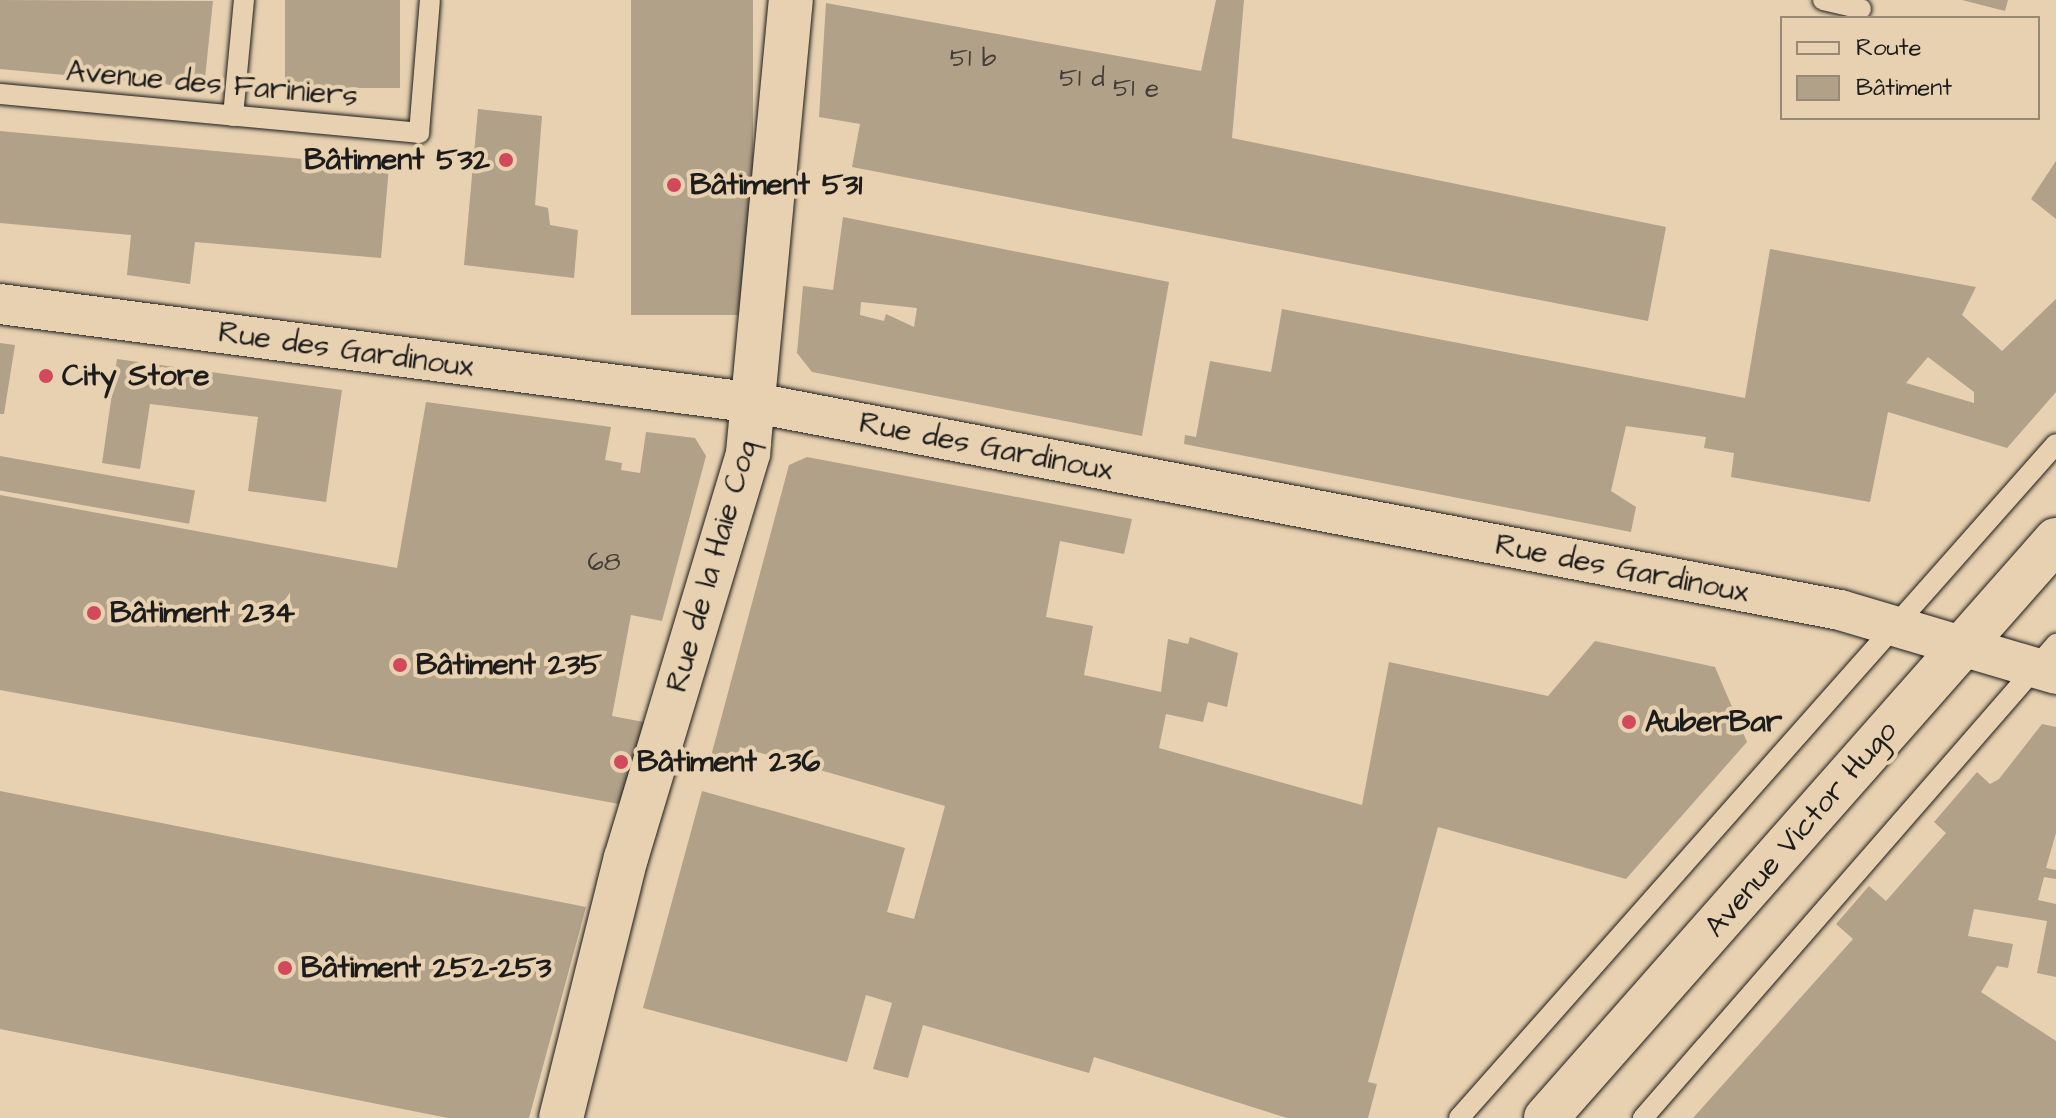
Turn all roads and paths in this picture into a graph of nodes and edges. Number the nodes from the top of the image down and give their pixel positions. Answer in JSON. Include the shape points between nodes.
{"nodes":[{"id":1,"x":244,"y":0,"type":"edge"},
{"id":2,"x":430,"y":0,"type":"edge"},
{"id":3,"x":791,"y":0,"type":"edge"},
{"id":4,"x":1823,"y":0,"type":"edge"},
{"id":5,"x":1861,"y":9,"type":"dead end"},
{"id":6,"x":0,"y":94,"type":"edge"},
{"id":7,"x":233,"y":116,"type":"junction"},
{"id":8,"x":0,"y":304,"type":"edge"},
{"id":9,"x":755,"y":403,"type":"junction"},
{"id":10,"x":2056,"y":444,"type":"edge"},
{"id":11,"x":2056,"y":540,"type":"edge"},
{"id":12,"x":1892,"y":626,"type":"junction"},
{"id":13,"x":1962,"y":647,"type":"junction"},
{"id":14,"x":2048,"y":662,"type":"edge"},
{"id":15,"x":561,"y":1118,"type":"edge"},
{"id":16,"x":1459,"y":1118,"type":"edge"},
{"id":17,"x":1546,"y":1118,"type":"edge"},
{"id":18,"x":1643,"y":1118,"type":"edge"}],
"edges":[{"from":1,"to":7,"type":"lane"},
{"from":2,"to":7,"type":"lane","name":"Avenue des Fariniers","via":[[419,133]]},
{"from":3,"to":9,"type":"main road","name":"Rue de la Haie Coq"},
{"from":4,"to":5,"type":"lane"},
{"from":6,"to":7,"type":"lane","name":"Avenue des Fariniers"},
{"from":8,"to":9,"type":"street","name":"Rue des Gardinoux"},
{"from":9,"to":12,"type":"street","name":"Rue des Gardinoux","via":[[1815,605]]},
{"from":9,"to":15,"type":"main road","name":"Rue de la Haie Coq","via":[[748,453],[626,858]]},
{"from":10,"to":12,"type":"lane"},
{"from":11,"to":13,"type":"main road","name":"Avenue Victor Hugo"},
{"from":12,"to":13,"type":"street","name":"Rue des Gardinoux"},
{"from":12,"to":16,"type":"lane"},
{"from":13,"to":14,"type":"street","name":"Rue des Gardinoux"},
{"from":13,"to":17,"type":"main road","name":"Avenue Victor Hugo"},
{"from":14,"to":18,"type":"lane"}]}
